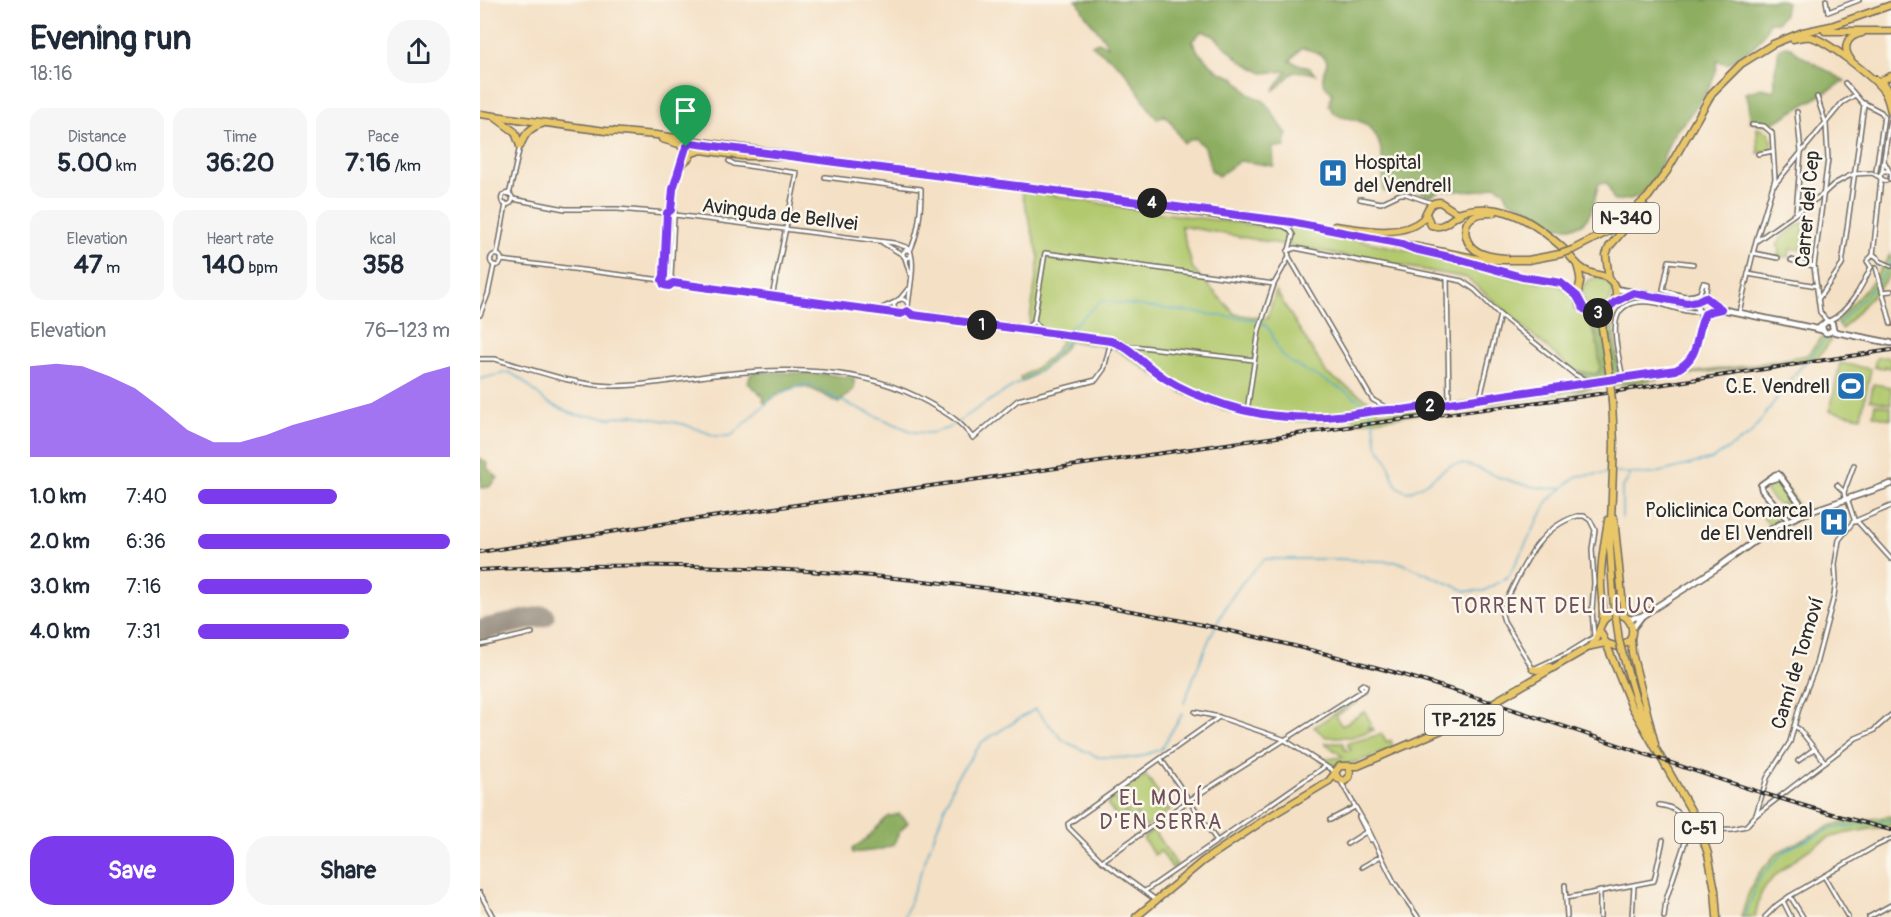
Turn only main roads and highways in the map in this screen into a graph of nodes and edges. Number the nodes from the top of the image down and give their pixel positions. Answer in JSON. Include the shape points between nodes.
{"nodes":[{"id":1,"x":1891,"y":5,"type":"edge"},
{"id":2,"x":1875,"y":30,"type":"junction"},
{"id":3,"x":1888,"y":31,"type":"edge"},
{"id":4,"x":1792,"y":37,"type":"junction"},
{"id":5,"x":1783,"y":40,"type":"junction"},
{"id":6,"x":1856,"y":65,"type":"junction"},
{"id":7,"x":1891,"y":75,"type":"edge"},
{"id":8,"x":1871,"y":78,"type":"junction"},
{"id":9,"x":1880,"y":81,"type":"junction"},
{"id":10,"x":1891,"y":94,"type":"edge"},
{"id":11,"x":1891,"y":111,"type":"edge"},
{"id":12,"x":480,"y":114,"type":"edge"},
{"id":13,"x":492,"y":116,"type":"junction"},
{"id":14,"x":545,"y":123,"type":"junction"},
{"id":15,"x":528,"y":131,"type":"junction"},
{"id":16,"x":610,"y":131,"type":"junction"},
{"id":17,"x":515,"y":132,"type":"junction"},
{"id":18,"x":656,"y":135,"type":"junction"},
{"id":19,"x":662,"y":139,"type":"junction"},
{"id":20,"x":691,"y":143,"type":"junction"},
{"id":21,"x":729,"y":145,"type":"junction"},
{"id":22,"x":689,"y":152,"type":"junction"},
{"id":23,"x":782,"y":156,"type":"junction"},
{"id":24,"x":792,"y":156,"type":"junction"},
{"id":25,"x":681,"y":165,"type":"road end"},
{"id":26,"x":1667,"y":171,"type":"junction"},
{"id":27,"x":1450,"y":209,"type":"junction"},
{"id":28,"x":1426,"y":211,"type":"junction"},
{"id":29,"x":1450,"y":219,"type":"junction"},
{"id":30,"x":1525,"y":221,"type":"junction"},
{"id":31,"x":1533,"y":224,"type":"junction"},
{"id":32,"x":1316,"y":226,"type":"junction"},
{"id":33,"x":1402,"y":244,"type":"junction"},
{"id":34,"x":1562,"y":251,"type":"junction"},
{"id":35,"x":1571,"y":252,"type":"junction"},
{"id":36,"x":1518,"y":261,"type":"junction"},
{"id":37,"x":1577,"y":265,"type":"junction"},
{"id":38,"x":1593,"y":274,"type":"junction"},
{"id":39,"x":1609,"y":279,"type":"junction"},
{"id":40,"x":1580,"y":283,"type":"junction"},
{"id":41,"x":1577,"y":296,"type":"junction"},
{"id":42,"x":1605,"y":311,"type":"junction"},
{"id":43,"x":1589,"y":312,"type":"junction"},
{"id":44,"x":1602,"y":328,"type":"junction"},
{"id":45,"x":1612,"y":493,"type":"junction"},
{"id":46,"x":1626,"y":617,"type":"junction"},
{"id":47,"x":1602,"y":623,"type":"junction"},
{"id":48,"x":1600,"y":631,"type":"junction"},
{"id":49,"x":1631,"y":639,"type":"junction"},
{"id":50,"x":1590,"y":643,"type":"junction"},
{"id":51,"x":1606,"y":643,"type":"junction"},
{"id":52,"x":1563,"y":662,"type":"junction"},
{"id":53,"x":1533,"y":669,"type":"road end"},
{"id":54,"x":1655,"y":748,"type":"junction"},
{"id":55,"x":1348,"y":766,"type":"junction"},
{"id":56,"x":1358,"y":766,"type":"junction"},
{"id":57,"x":1336,"y":773,"type":"junction"},
{"id":58,"x":1349,"y":777,"type":"junction"},
{"id":59,"x":1136,"y":917,"type":"edge"},
{"id":60,"x":1717,"y":917,"type":"edge"}],
"edges":[{"from":1,"to":4,"type":"main road"},
{"from":2,"to":3,"type":"main road","number":"N-340"},
{"from":2,"to":4,"type":"main road","number":"N-340","via":[[1829,30]]},
{"from":2,"to":6,"type":"main road","via":[[1857,33],[1849,39],[1846,51]]},
{"from":4,"to":5,"type":"main road","number":"N-340"},
{"from":5,"to":6,"type":"main road","via":[[1814,38]]},
{"from":5,"to":26,"type":"main road","number":"N-340","via":[[1748,58],[1715,88]]},
{"from":6,"to":8,"type":"main road"},
{"from":7,"to":9,"type":"main road"},
{"from":8,"to":9,"type":"main road"},
{"from":8,"to":11,"type":"main road","via":[[1885,92]]},
{"from":9,"to":10,"type":"main road"},
{"from":12,"to":13,"type":"main road","number":"N-340"},
{"from":13,"to":14,"type":"main road","number":"N-340"},
{"from":13,"to":17,"type":"main road"},
{"from":14,"to":15,"type":"main road"},
{"from":14,"to":16,"type":"main road","number":"N-340"},
{"from":15,"to":17,"type":"main road"},
{"from":15,"to":17,"type":"main road","via":[[520,146]]},
{"from":16,"to":18,"type":"main road","number":"N-340"},
{"from":16,"to":19,"type":"main road","number":"N-340"},
{"from":18,"to":20,"type":"main road"},
{"from":18,"to":21,"type":"main road","number":"N-340"},
{"from":19,"to":20,"type":"main road","number":"N-340"},
{"from":19,"to":22,"type":"main road"},
{"from":20,"to":21,"type":"main road"},
{"from":20,"to":22,"type":"main road"},
{"from":20,"to":23,"type":"main road","number":"N-340"},
{"from":21,"to":24,"type":"main road","number":"N-340"},
{"from":22,"to":23,"type":"main road"},
{"from":22,"to":25,"type":"main road"},
{"from":23,"to":24,"type":"main road","number":"N-340"},
{"from":24,"to":32,"type":"main road","number":"N-340"},
{"from":26,"to":35,"type":"main road","number":"N-340","via":[[1625,219]]},
{"from":26,"to":39,"type":"main road","via":[[1657,191],[1609,247]]},
{"from":27,"to":28,"type":"main road","via":[[1444,203],[1432,203]]},
{"from":27,"to":29,"type":"main road"},
{"from":27,"to":31,"type":"main road","via":[[1457,213],[1496,210]]},
{"from":28,"to":29,"type":"main road","via":[[1428,222],[1435,227],[1444,226]]},
{"from":28,"to":32,"type":"main road","via":[[1423,219],[1413,225],[1382,231]]},
{"from":29,"to":30,"type":"main road","via":[[1480,211]]},
{"from":30,"to":31,"type":"main road"},
{"from":30,"to":36,"type":"main road","via":[[1491,213],[1475,215],[1465,231],[1467,242],[1475,250]]},
{"from":31,"to":34,"type":"main road"},
{"from":32,"to":33,"type":"main road","number":"N-340"},
{"from":33,"to":36,"type":"main road","number":"N-340","via":[[1484,260]]},
{"from":33,"to":41,"type":"main road","via":[[1522,277],[1561,283]]},
{"from":34,"to":35,"type":"main road","number":"N-340","bridge":true},
{"from":34,"to":36,"type":"main road","number":"N-340"},
{"from":35,"to":37,"type":"main road"},
{"from":37,"to":38,"type":"main road"},
{"from":37,"to":40,"type":"main road"},
{"from":38,"to":39,"type":"main road"},
{"from":38,"to":40,"type":"main road"},
{"from":39,"to":42,"type":"main road","via":[[1616,289],[1615,302]]},
{"from":40,"to":41,"type":"main road"},
{"from":41,"to":43,"type":"main road"},
{"from":42,"to":43,"type":"main road"},
{"from":42,"to":44,"type":"main road","number":"C-51"},
{"from":43,"to":44,"type":"main road","number":"C-51"},
{"from":44,"to":45,"type":"main road","number":"C-51","bridge":true,"via":[[1612,400]]},
{"from":45,"to":46,"type":"main road","number":"C-51"},
{"from":45,"to":47,"type":"main road","via":[[1600,581]]},
{"from":45,"to":54,"type":"main road","number":"C-51","bridge":true,"via":[[1610,547],[1619,640]]},
{"from":46,"to":47,"type":"main road","via":[[1614,614]]},
{"from":46,"to":49,"type":"main road","via":[[1633,628]]},
{"from":47,"to":48,"type":"main road"},
{"from":48,"to":50,"type":"main road","via":[[1597,640]]},
{"from":48,"to":51,"type":"main road"},
{"from":49,"to":51,"type":"main road","via":[[1618,647]]},
{"from":49,"to":54,"type":"main road"},
{"from":50,"to":51,"type":"main road"},
{"from":50,"to":52,"type":"main road"},
{"from":51,"to":54,"type":"main road","via":[[1628,700]]},
{"from":52,"to":53,"type":"main road"},
{"from":52,"to":56,"type":"main road","number":"TP-2125","via":[[1458,723]]},
{"from":54,"to":60,"type":"main road","number":"C-51","via":[[1696,821],[1710,863]]},
{"from":55,"to":56,"type":"main road","number":"TP-2125"},
{"from":55,"to":57,"type":"main road","number":"TP-2125"},
{"from":55,"to":58,"type":"main road"},
{"from":56,"to":58,"type":"main road","number":"TP-2125"},
{"from":57,"to":58,"type":"main road"},
{"from":57,"to":59,"type":"main road","via":[[1154,896]]}]}
